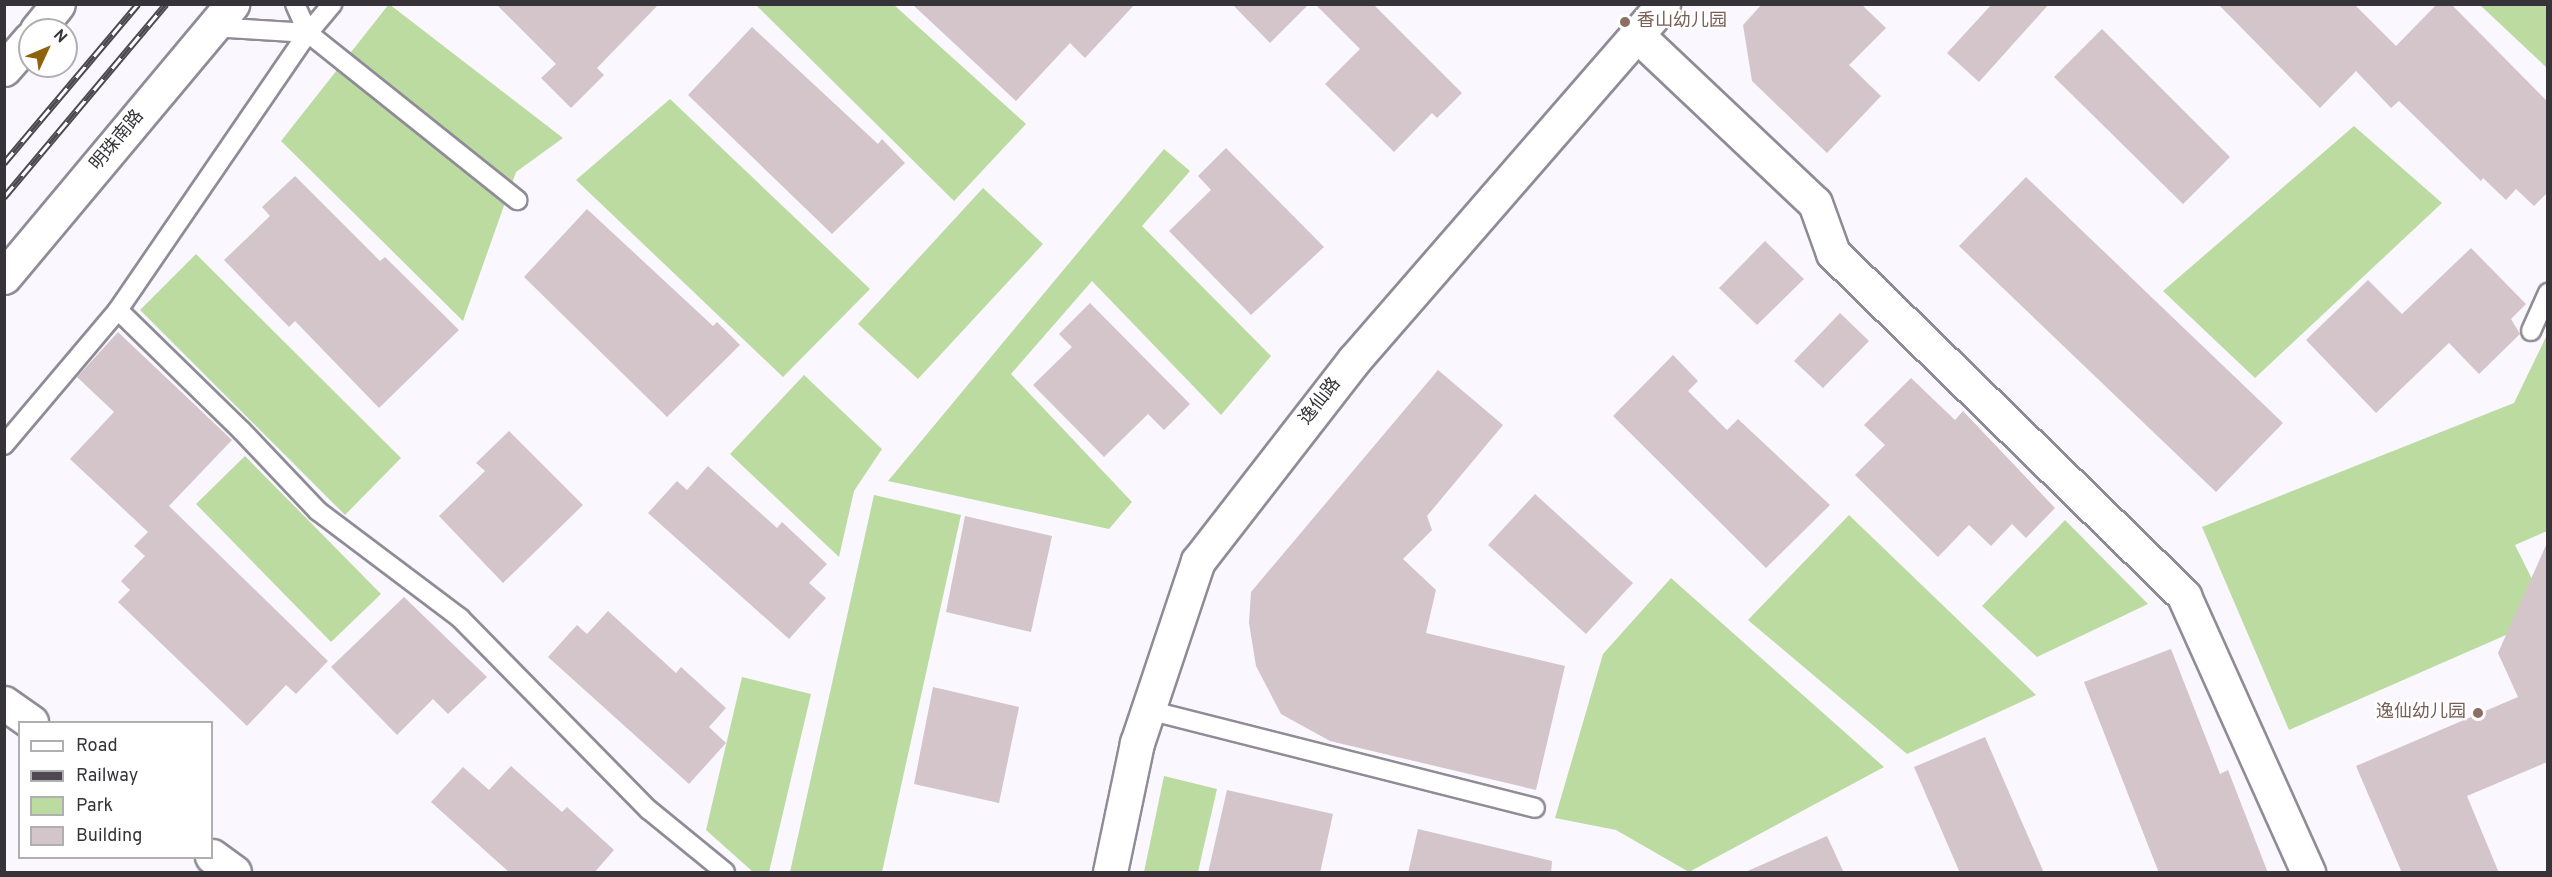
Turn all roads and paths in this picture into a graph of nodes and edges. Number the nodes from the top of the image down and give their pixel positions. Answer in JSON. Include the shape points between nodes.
{"nodes":[{"id":1,"x":58,"y":4,"type":"edge"},
{"id":2,"x":295,"y":4,"type":"edge"},
{"id":3,"x":332,"y":4,"type":"edge"},
{"id":4,"x":1663,"y":4,"type":"edge"},
{"id":5,"x":223,"y":16,"type":"edge"},
{"id":6,"x":47,"y":18,"type":"edge"},
{"id":7,"x":308,"y":33,"type":"junction"},
{"id":8,"x":1636,"y":34,"type":"junction"},
{"id":9,"x":18,"y":53,"type":"edge"},
{"id":10,"x":4,"y":69,"type":"edge"},
{"id":11,"x":517,"y":200,"type":"dead end"},
{"id":12,"x":4,"y":277,"type":"edge"},
{"id":13,"x":2547,"y":293,"type":"edge"},
{"id":14,"x":118,"y":310,"type":"junction"},
{"id":15,"x":2530,"y":331,"type":"dead end"},
{"id":16,"x":4,"y":445,"type":"edge"},
{"id":17,"x":4,"y":703,"type":"edge"},
{"id":18,"x":1148,"y":710,"type":"junction"},
{"id":19,"x":28,"y":721,"type":"edge"},
{"id":20,"x":1535,"y":808,"type":"dead end"},
{"id":21,"x":213,"y":857,"type":"edge"},
{"id":22,"x":234,"y":873,"type":"edge"},
{"id":23,"x":725,"y":873,"type":"edge"},
{"id":24,"x":1110,"y":873,"type":"edge"},
{"id":25,"x":2308,"y":873,"type":"edge"}],
"edges":[{"from":1,"to":6,"type":"main road"},
{"from":2,"to":7,"type":"lane"},
{"from":3,"to":7,"type":"lane"},
{"from":4,"to":8,"type":"main road","name":"逸仙路"},
{"from":5,"to":7,"type":"lane"},
{"from":5,"to":12,"type":"main road","name":"明珠南路"},
{"from":7,"to":11,"type":"lane"},
{"from":7,"to":14,"type":"lane"},
{"from":8,"to":18,"type":"main road","name":"逸仙路","via":[[1354,360],[1198,561]]},
{"from":8,"to":25,"type":"main road","via":[[1815,203],[1833,254],[2184,596]]},
{"from":9,"to":10,"type":"main road"},
{"from":13,"to":15,"type":"lane"},
{"from":14,"to":16,"type":"lane"},
{"from":14,"to":23,"type":"lane","via":[[318,511],[460,618],[649,810]]},
{"from":17,"to":19,"type":"main road"},
{"from":18,"to":20,"type":"lane"},
{"from":18,"to":24,"type":"main road","name":"逸仙路","via":[[1137,743]]},
{"from":21,"to":22,"type":"main road"}]}
